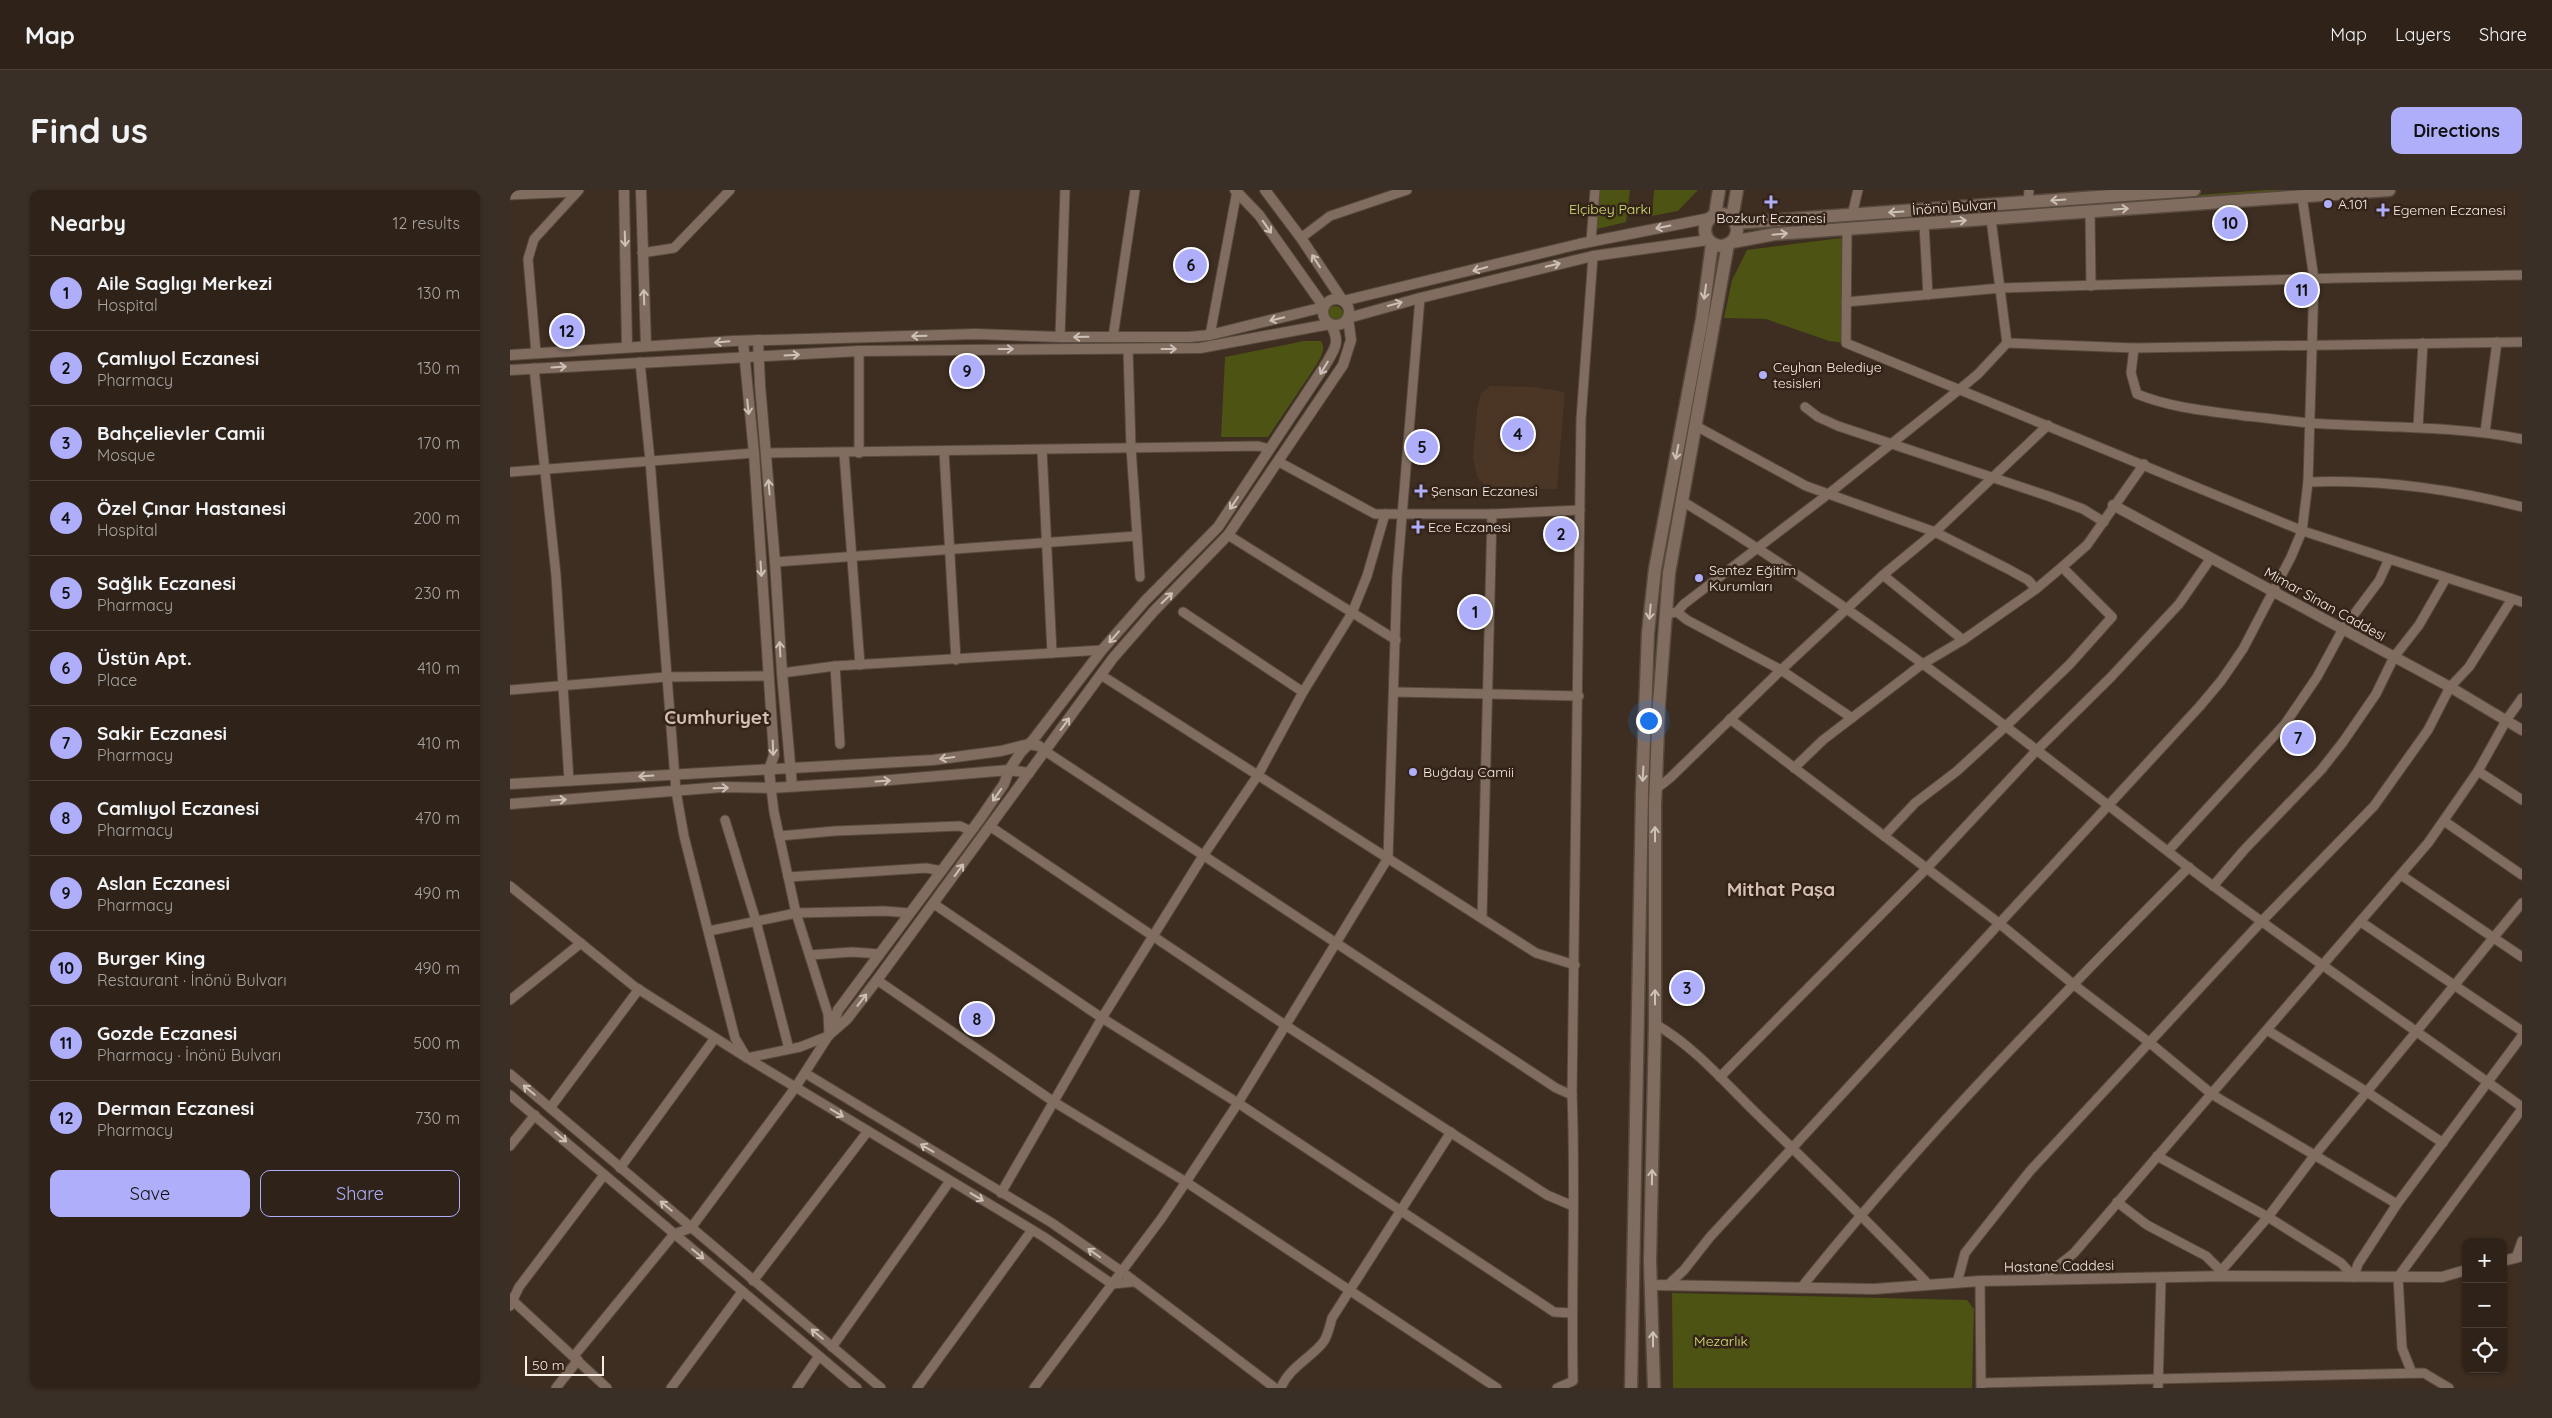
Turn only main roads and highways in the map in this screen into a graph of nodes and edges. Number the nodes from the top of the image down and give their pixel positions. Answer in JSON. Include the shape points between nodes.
{"nodes":[{"id":1,"x":1719,"y":190,"type":"edge"},
{"id":2,"x":1737,"y":190,"type":"edge"},
{"id":3,"x":2194,"y":190,"type":"edge"},
{"id":4,"x":2389,"y":190,"type":"edge"},
{"id":5,"x":2028,"y":196,"type":"edge"},
{"id":6,"x":1713,"y":216,"type":"junction"},
{"id":7,"x":1734,"y":221,"type":"junction"},
{"id":8,"x":1710,"y":242,"type":"junction"},
{"id":9,"x":1730,"y":243,"type":"junction"},
{"id":10,"x":1653,"y":1310,"type":"junction"},
{"id":11,"x":1632,"y":1312,"type":"junction"},
{"id":12,"x":1632,"y":1386,"type":"edge"},
{"id":13,"x":1653,"y":1386,"type":"edge"}],
"edges":[{"from":1,"to":6,"type":"main road"},
{"from":2,"to":7,"type":"main road"},
{"from":3,"to":5,"type":"main road","name":"İnönü Bulvarı","one_way":true},
{"from":9,"to":4,"type":"main road","name":"İnönü Bulvarı","one_way":true,"via":[[1775,234]]},
{"from":5,"to":7,"type":"main road","name":"İnönü Bulvarı","one_way":true,"via":[[1852,216]]},
{"from":6,"to":7,"type":"main road","via":[[1724,214]]},
{"from":6,"to":8,"type":"main road","via":[[1705,226]]},
{"from":7,"to":9,"type":"main road","via":[[1736,232]]},
{"from":8,"to":9,"type":"main road","via":[[1720,246]]},
{"from":8,"to":11,"type":"main road","one_way":true,"via":[[1702,319],[1655,569],[1648,633]]},
{"from":10,"to":9,"type":"main road","one_way":true,"via":[[1650,1261],[1656,789],[1671,613],[1669,573]]},
{"from":10,"to":11,"type":"main road","via":[[1643,1304]]},
{"from":13,"to":10,"type":"main road","one_way":true},
{"from":11,"to":12,"type":"main road"}]}
